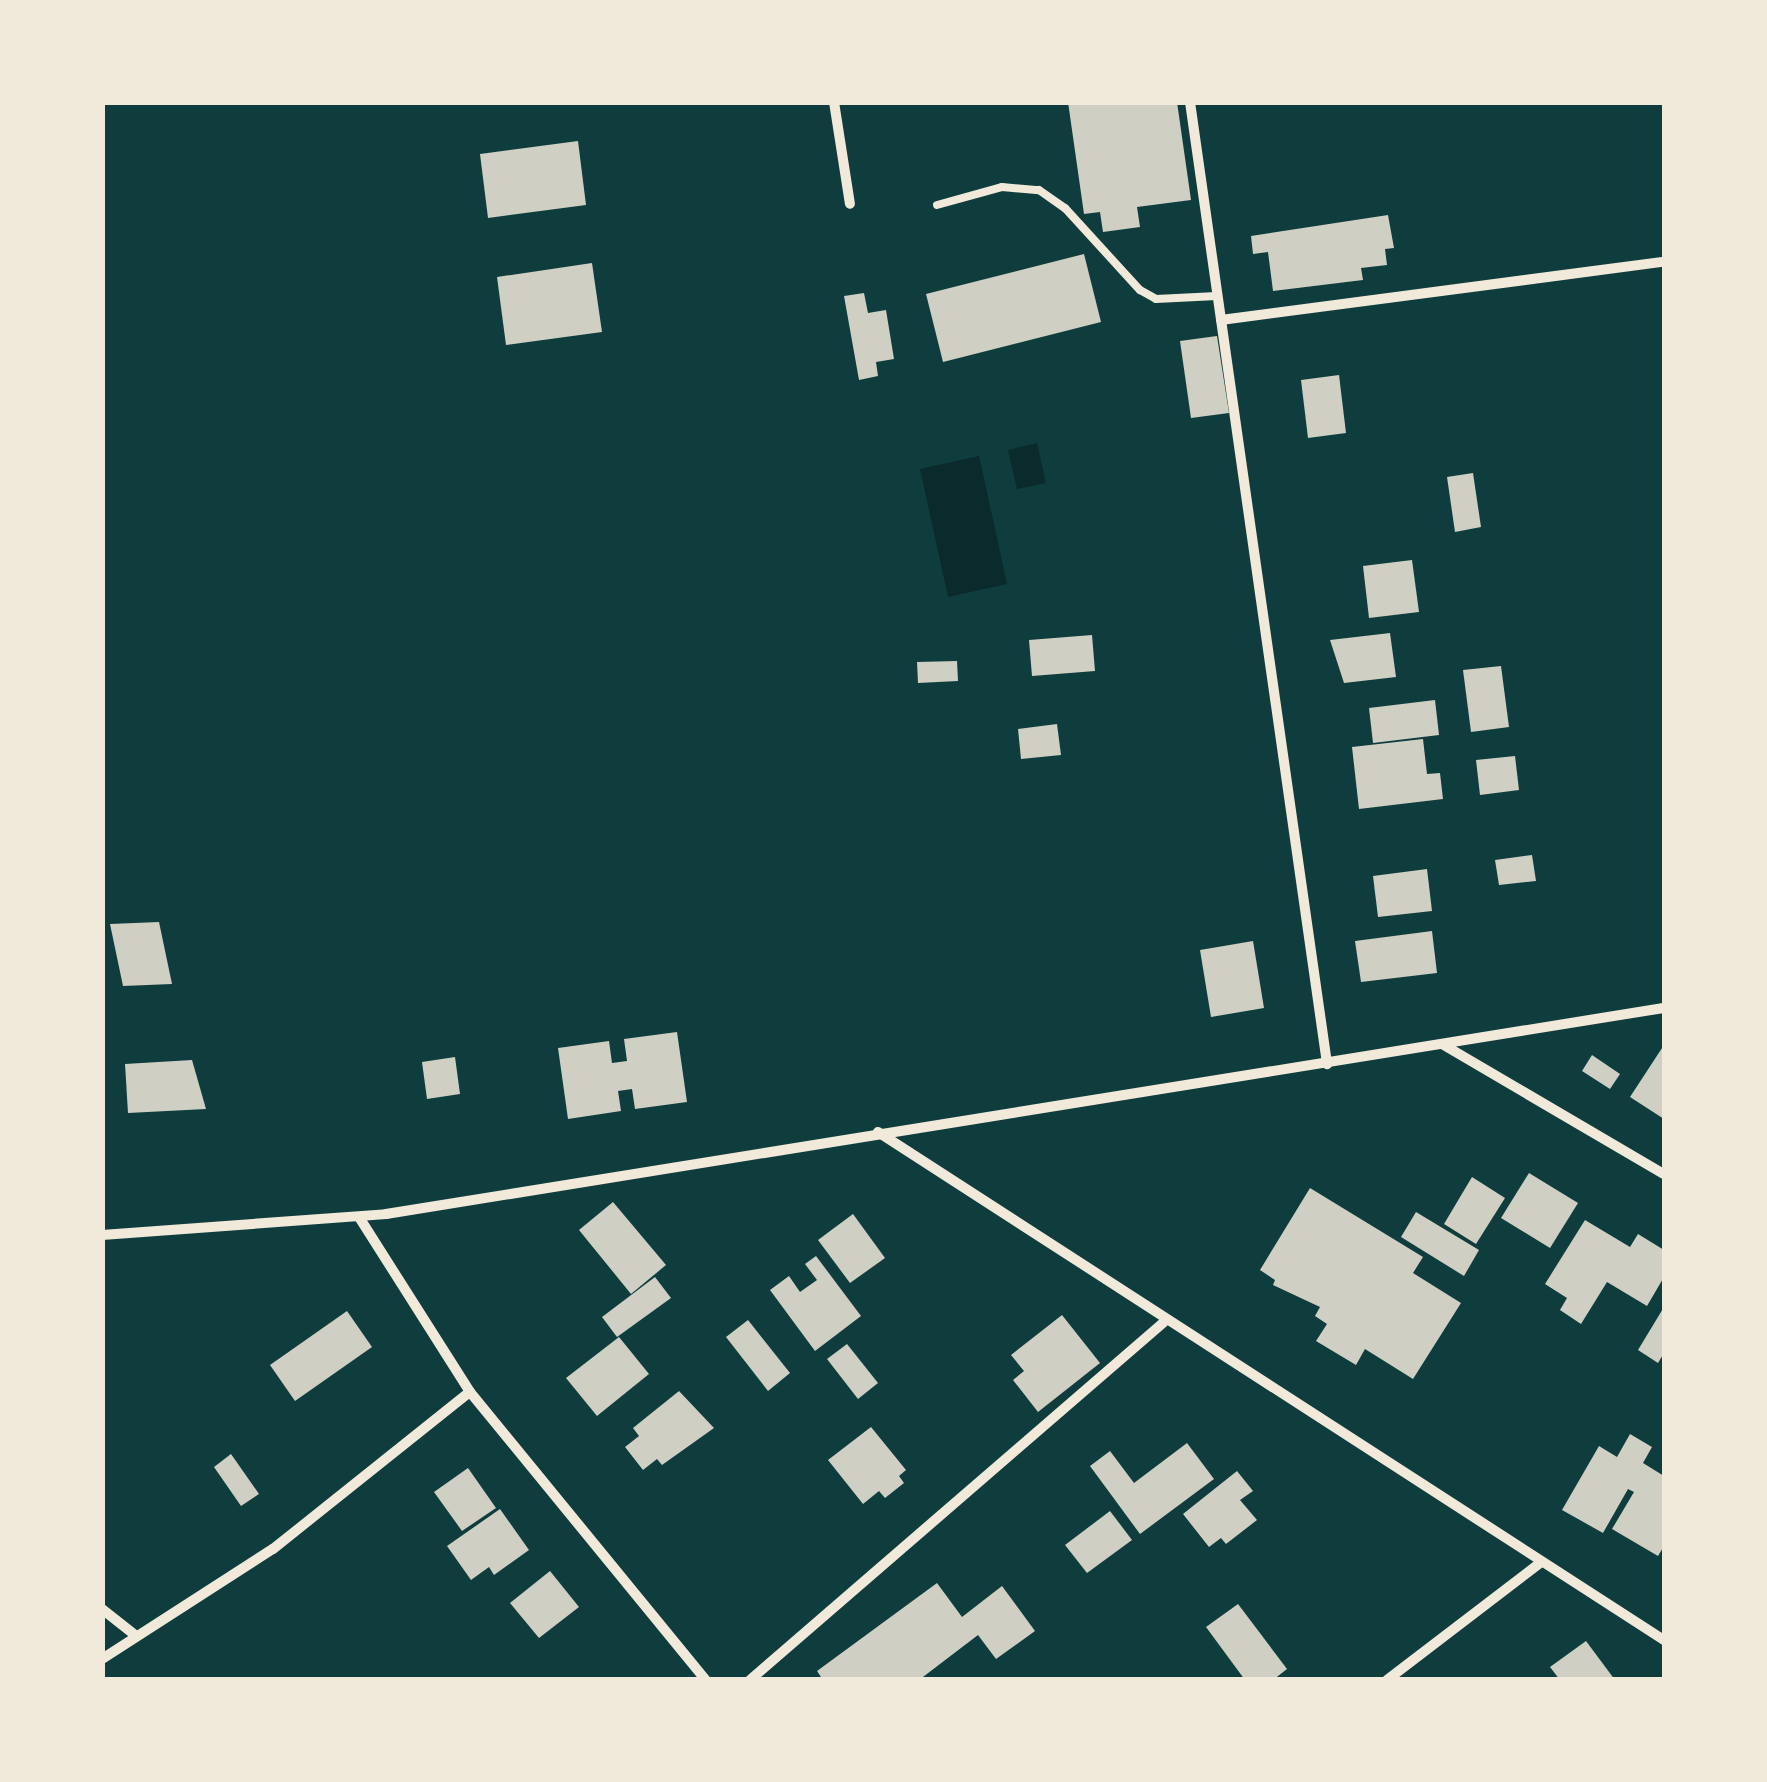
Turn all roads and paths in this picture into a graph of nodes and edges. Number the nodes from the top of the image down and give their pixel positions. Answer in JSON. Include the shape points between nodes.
{"nodes":[{"id":1,"x":834,"y":102,"type":"edge"},
{"id":2,"x":1190,"y":102,"type":"edge"},
{"id":3,"x":850,"y":204,"type":"dead end"},
{"id":4,"x":937,"y":205,"type":"dead end"},
{"id":5,"x":1664,"y":262,"type":"edge"},
{"id":6,"x":1217,"y":296,"type":"junction"},
{"id":7,"x":1220,"y":320,"type":"junction"},
{"id":8,"x":1664,"y":1008,"type":"edge"},
{"id":9,"x":1441,"y":1043,"type":"junction"},
{"id":10,"x":1326,"y":1064,"type":"junction"},
{"id":11,"x":877,"y":1132,"type":"junction"},
{"id":12,"x":1664,"y":1174,"type":"edge"},
{"id":13,"x":359,"y":1216,"type":"junction"},
{"id":14,"x":102,"y":1235,"type":"edge"},
{"id":15,"x":1164,"y":1322,"type":"junction"},
{"id":16,"x":470,"y":1392,"type":"junction"},
{"id":17,"x":1540,"y":1563,"type":"junction"},
{"id":18,"x":102,"y":1609,"type":"edge"},
{"id":19,"x":135,"y":1636,"type":"junction"},
{"id":20,"x":1664,"y":1640,"type":"edge"},
{"id":21,"x":102,"y":1658,"type":"edge"},
{"id":22,"x":706,"y":1680,"type":"edge"},
{"id":23,"x":750,"y":1680,"type":"edge"},
{"id":24,"x":1387,"y":1680,"type":"edge"}],
"edges":[{"from":1,"to":3,"type":"street"},
{"from":2,"to":6,"type":"street"},
{"from":4,"to":6,"type":"lane","via":[[1002,187],[1040,190],[1066,208],[1140,290],[1156,299]]},
{"from":5,"to":7,"type":"street"},
{"from":6,"to":7,"type":"street"},
{"from":7,"to":10,"type":"street"},
{"from":8,"to":9,"type":"street"},
{"from":9,"to":10,"type":"street"},
{"from":9,"to":12,"type":"street"},
{"from":10,"to":11,"type":"street"},
{"from":11,"to":13,"type":"street"},
{"from":11,"to":15,"type":"street"},
{"from":13,"to":14,"type":"street"},
{"from":13,"to":16,"type":"street"},
{"from":15,"to":17,"type":"street"},
{"from":15,"to":23,"type":"street"},
{"from":16,"to":19,"type":"street","via":[[272,1549]]},
{"from":16,"to":22,"type":"street"},
{"from":17,"to":20,"type":"street"},
{"from":17,"to":24,"type":"street"},
{"from":18,"to":19,"type":"street"},
{"from":19,"to":21,"type":"street"}]}
